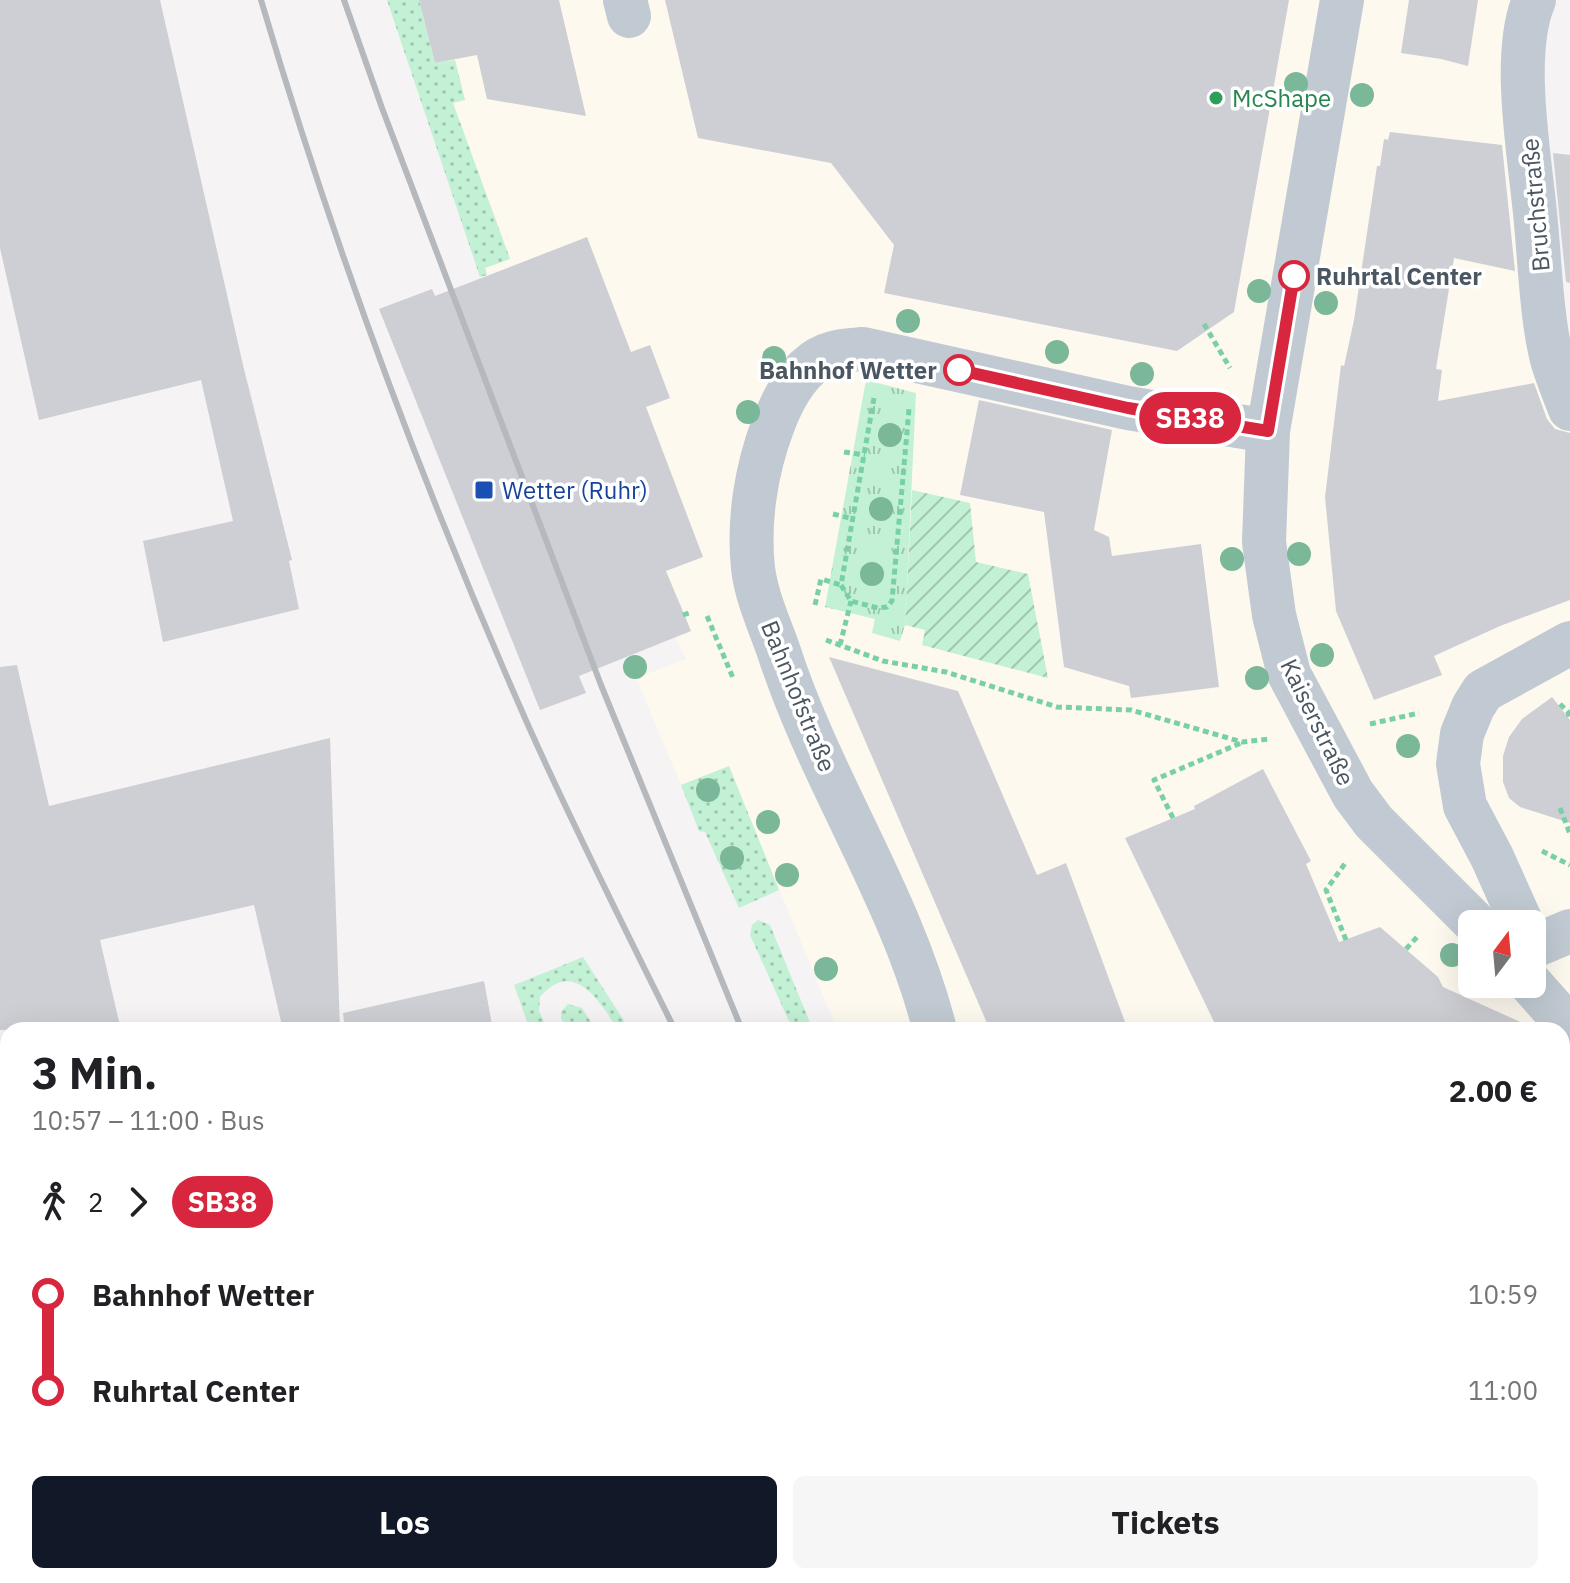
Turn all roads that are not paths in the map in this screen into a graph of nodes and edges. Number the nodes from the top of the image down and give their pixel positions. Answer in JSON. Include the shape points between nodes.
{"nodes":[{"id":1,"x":1342,"y":0,"type":"edge"},
{"id":2,"x":1534,"y":0,"type":"edge"},
{"id":3,"x":1570,"y":409,"type":"edge"},
{"id":4,"x":1268,"y":431,"type":"junction"},
{"id":5,"x":1570,"y":643,"type":"edge"},
{"id":6,"x":1462,"y":910,"type":"edge"},
{"id":7,"x":1516,"y":910,"type":"edge"},
{"id":8,"x":1570,"y":931,"type":"edge"},
{"id":9,"x":1546,"y":941,"type":"edge"},
{"id":10,"x":1543,"y":998,"type":"edge"},
{"id":11,"x":933,"y":1022,"type":"edge"},
{"id":12,"x":1565,"y":1022,"type":"edge"}],
"edges":[{"from":1,"to":4,"type":"street","name":"Kaiserstraße"},
{"from":2,"to":3,"type":"street","name":"Bruchstraße","via":[[1524,27],[1522,68],[1528,142],[1552,361]]},
{"from":4,"to":6,"type":"street","name":"Kaiserstraße","via":[[1264,542],[1289,674],[1353,794]]},
{"from":4,"to":11,"type":"street","name":"Bahnhofstraße","via":[[1128,408],[863,349],[831,353],[814,363],[781,404],[757,480],[751,524],[753,571],[789,684],[904,937]]},
{"from":5,"to":7,"type":"street","via":[[1483,691],[1462,734],[1458,764],[1465,806]]},
{"from":8,"to":9,"type":"street"},
{"from":10,"to":12,"type":"street"}]}
